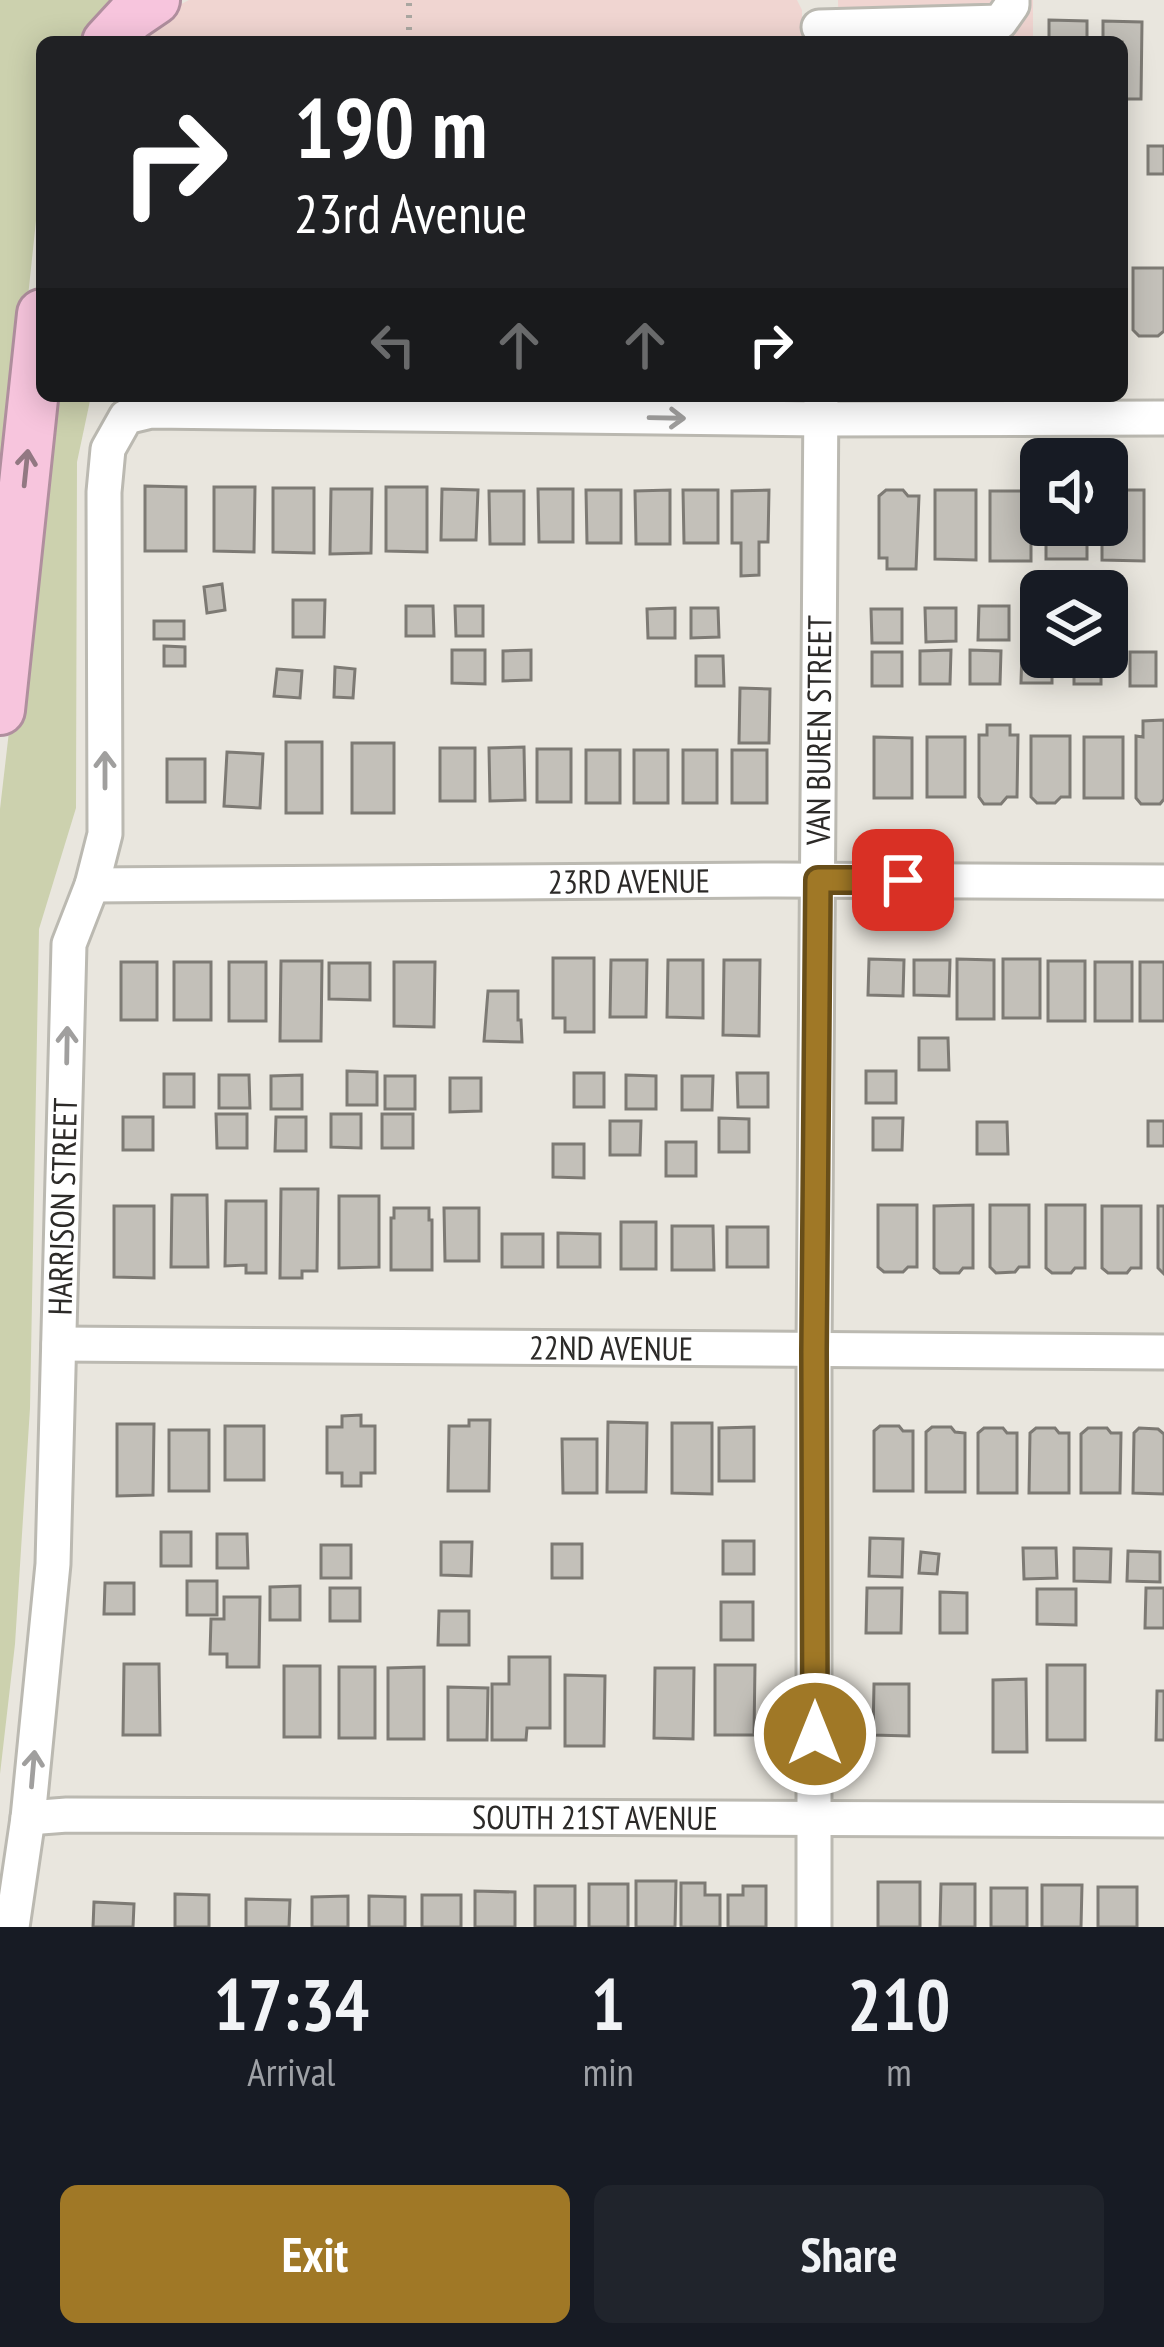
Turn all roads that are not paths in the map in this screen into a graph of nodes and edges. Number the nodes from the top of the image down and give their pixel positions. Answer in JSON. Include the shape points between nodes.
{"nodes":[{"id":1,"x":155,"y":0,"type":"edge"},
{"id":2,"x":1012,"y":0,"type":"edge"},
{"id":3,"x":819,"y":23,"type":"edge"},
{"id":4,"x":113,"y":36,"type":"edge"},
{"id":5,"x":36,"y":371,"type":"edge"},
{"id":6,"x":821,"y":408,"type":"edge"},
{"id":7,"x":1164,"y":418,"type":"edge"},
{"id":8,"x":0,"y":710,"type":"edge"},
{"id":9,"x":818,"y":880,"type":"junction"},
{"id":10,"x":1164,"y":882,"type":"edge"},
{"id":11,"x":92,"y":885,"type":"junction"},
{"id":12,"x":59,"y":1344,"type":"junction"},
{"id":13,"x":814,"y":1351,"type":"junction"},
{"id":14,"x":1164,"y":1352,"type":"edge"},
{"id":15,"x":28,"y":1818,"type":"junction"},
{"id":16,"x":815,"y":1819,"type":"junction"},
{"id":17,"x":1164,"y":1820,"type":"edge"},
{"id":18,"x":13,"y":1927,"type":"edge"},
{"id":19,"x":814,"y":1927,"type":"edge"}],
"edges":[{"from":1,"to":4,"type":"highway"},
{"from":2,"to":3,"type":"street","via":[[1000,22]]},
{"from":8,"to":5,"type":"highway","one_way":true},
{"from":6,"to":7,"type":"street","name":"HARRISON STREET"},
{"from":6,"to":9,"type":"street","name":"VAN BUREN STREET"},
{"from":11,"to":6,"type":"street","name":"HARRISON STREET","one_way":true,"via":[[105,834],[104,492],[108,449],[126,418]]},
{"from":9,"to":10,"type":"street","name":"23RD AVENUE"},
{"from":9,"to":11,"type":"street","name":"23RD AVENUE"},
{"from":9,"to":13,"type":"street","name":"VAN BUREN STREET"},
{"from":12,"to":11,"type":"street","name":"HARRISON STREET","one_way":true,"via":[[69,944]]},
{"from":12,"to":13,"type":"street","name":"22ND AVENUE"},
{"from":15,"to":12,"type":"street","name":"HARRISON STREET","one_way":true,"via":[[52,1564]]},
{"from":13,"to":14,"type":"street","name":"22ND AVENUE"},
{"from":13,"to":16,"type":"street","name":"VAN BUREN STREET"},
{"from":15,"to":16,"type":"street","name":"SOUTH 21ST AVENUE"},
{"from":15,"to":18,"type":"street","name":"HARRISON STREET"},
{"from":16,"to":17,"type":"street","name":"SOUTH 21ST AVENUE"},
{"from":16,"to":19,"type":"street","name":"VAN BUREN STREET"}]}
